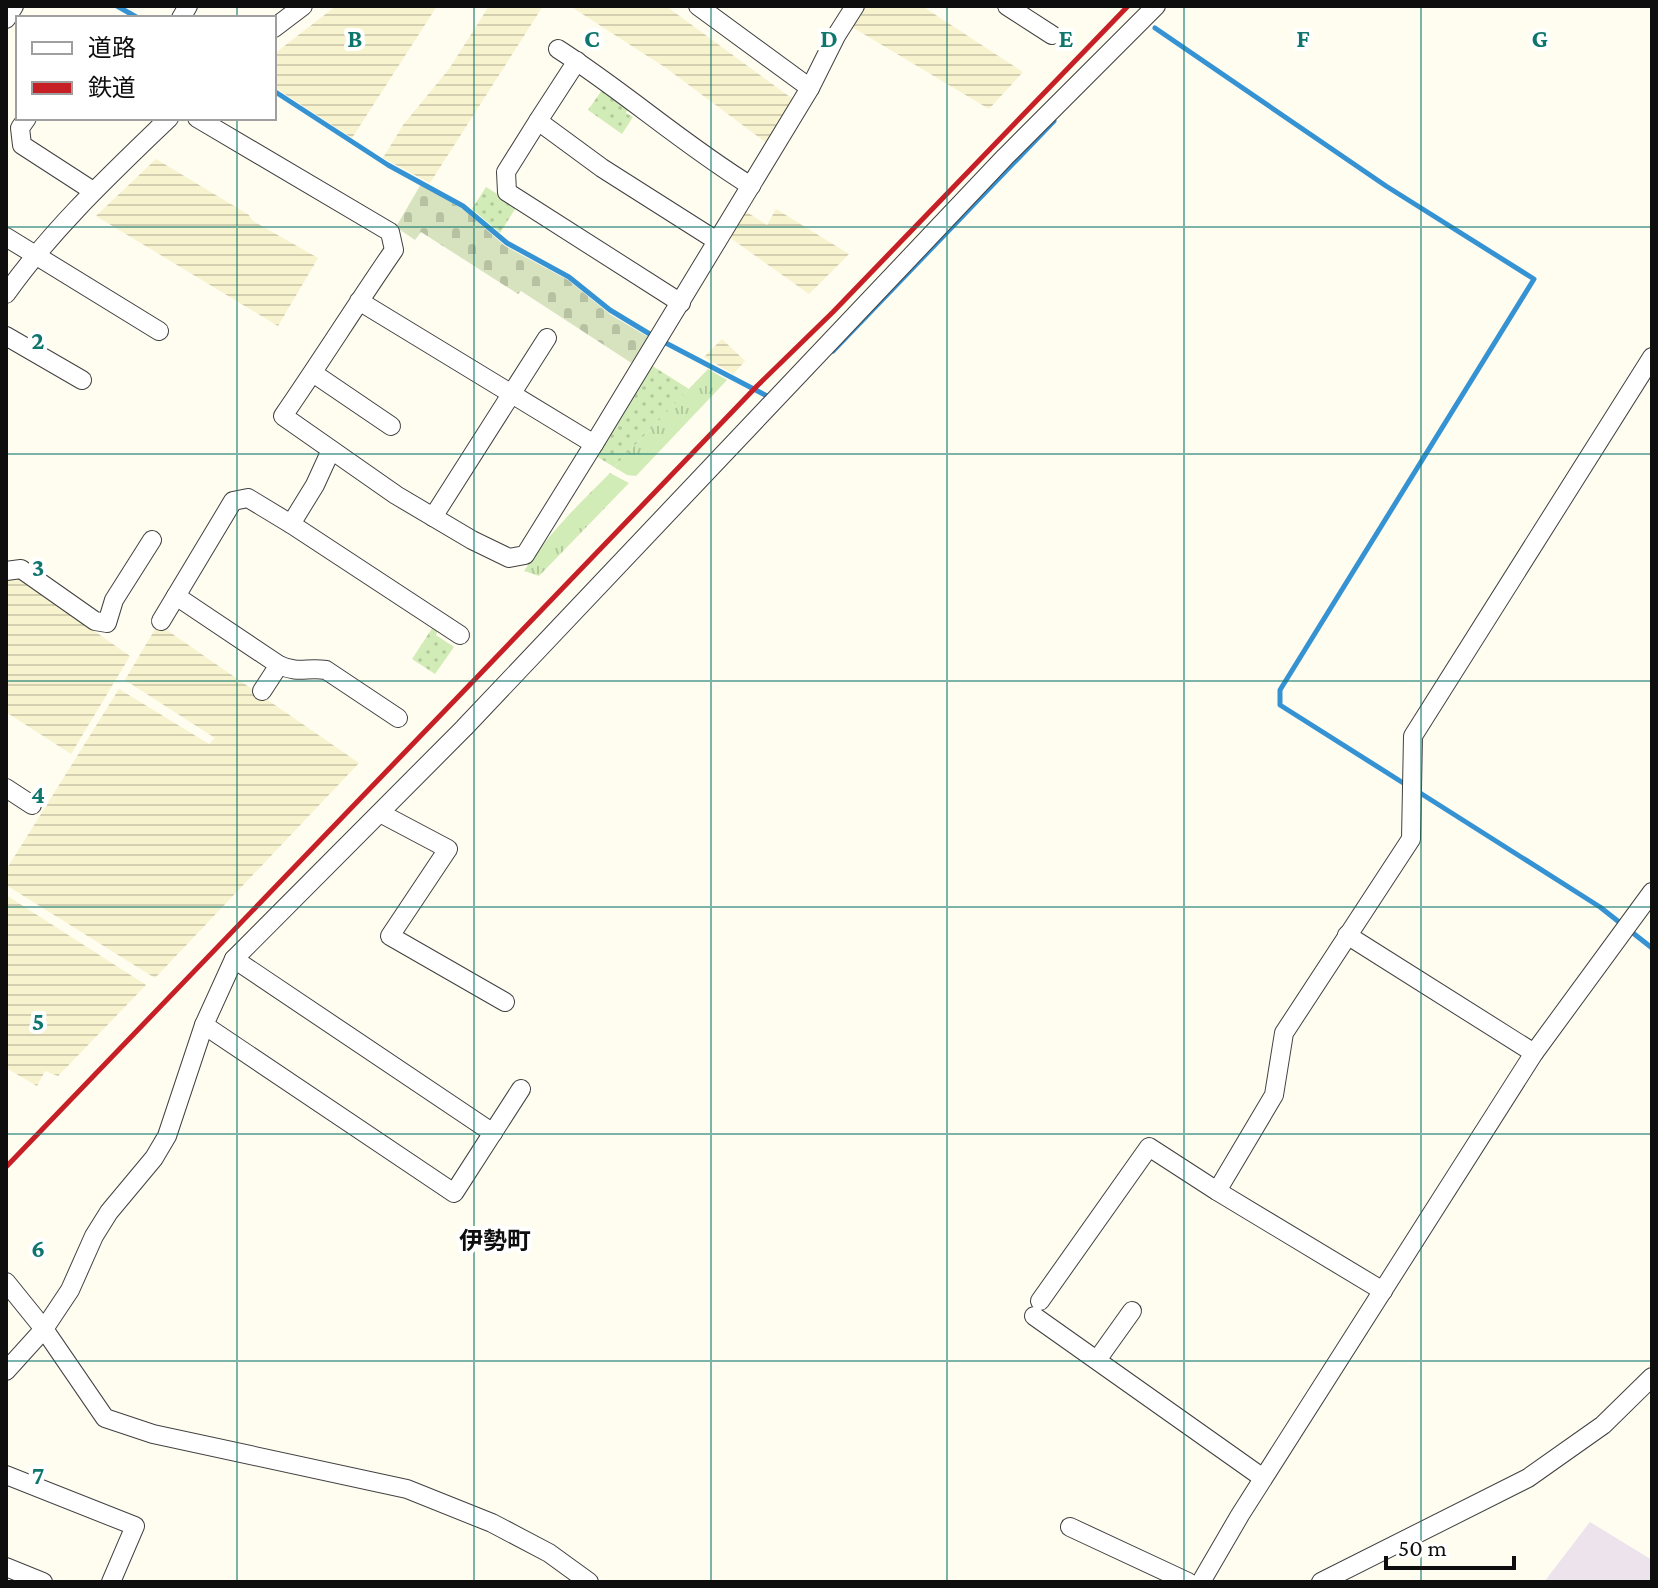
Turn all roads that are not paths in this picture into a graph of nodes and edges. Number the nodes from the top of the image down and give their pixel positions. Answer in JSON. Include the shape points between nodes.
{"nodes":[{"id":1,"x":14,"y":6,"type":"edge"},
{"id":2,"x":303,"y":6,"type":"edge"},
{"id":3,"x":698,"y":6,"type":"edge"},
{"id":4,"x":855,"y":6,"type":"edge"},
{"id":5,"x":1007,"y":6,"type":"edge"},
{"id":6,"x":1156,"y":6,"type":"edge"},
{"id":7,"x":6,"y":19,"type":"edge"},
{"id":8,"x":276,"y":26,"type":"edge"},
{"id":9,"x":1052,"y":35,"type":"dead end"},
{"id":10,"x":558,"y":49,"type":"dead end"},
{"id":11,"x":577,"y":61,"type":"junction"},
{"id":12,"x":810,"y":88,"type":"junction"},
{"id":13,"x":26,"y":120,"type":"edge"},
{"id":14,"x":167,"y":120,"type":"edge"},
{"id":15,"x":200,"y":120,"type":"edge"},
{"id":16,"x":538,"y":121,"type":"junction"},
{"id":17,"x":751,"y":186,"type":"junction"},
{"id":18,"x":93,"y":191,"type":"junction"},
{"id":19,"x":6,"y":237,"type":"edge"},
{"id":20,"x":717,"y":241,"type":"junction"},
{"id":21,"x":34,"y":255,"type":"junction"},
{"id":22,"x":6,"y":294,"type":"edge"},
{"id":23,"x":359,"y":301,"type":"junction"},
{"id":24,"x":681,"y":303,"type":"junction"},
{"id":25,"x":159,"y":331,"type":"dead end"},
{"id":26,"x":6,"y":336,"type":"edge"},
{"id":27,"x":547,"y":338,"type":"dead end"},
{"id":28,"x":1652,"y":357,"type":"edge"},
{"id":29,"x":313,"y":373,"type":"junction"},
{"id":30,"x":82,"y":380,"type":"dead end"},
{"id":31,"x":511,"y":393,"type":"junction"},
{"id":32,"x":391,"y":426,"type":"dead end"},
{"id":33,"x":594,"y":444,"type":"junction"},
{"id":34,"x":331,"y":450,"type":"junction"},
{"id":35,"x":433,"y":517,"type":"junction"},
{"id":36,"x":291,"y":524,"type":"junction"},
{"id":37,"x":152,"y":540,"type":"dead end"},
{"id":38,"x":6,"y":571,"type":"edge"},
{"id":39,"x":176,"y":596,"type":"junction"},
{"id":40,"x":161,"y":621,"type":"dead end"},
{"id":41,"x":460,"y":635,"type":"dead end"},
{"id":42,"x":279,"y":665,"type":"junction"},
{"id":43,"x":262,"y":691,"type":"dead end"},
{"id":44,"x":398,"y":718,"type":"dead end"},
{"id":45,"x":6,"y":788,"type":"edge"},
{"id":46,"x":32,"y":805,"type":"dead end"},
{"id":47,"x":380,"y":813,"type":"junction"},
{"id":48,"x":1652,"y":892,"type":"edge"},
{"id":49,"x":1347,"y":935,"type":"junction"},
{"id":50,"x":234,"y":959,"type":"junction"},
{"id":51,"x":505,"y":1002,"type":"dead end"},
{"id":52,"x":204,"y":1025,"type":"junction"},
{"id":53,"x":1534,"y":1053,"type":"junction"},
{"id":54,"x":521,"y":1089,"type":"dead end"},
{"id":55,"x":493,"y":1133,"type":"junction"},
{"id":56,"x":1217,"y":1191,"type":"junction"},
{"id":57,"x":6,"y":1282,"type":"edge"},
{"id":58,"x":1383,"y":1291,"type":"junction"},
{"id":59,"x":1132,"y":1311,"type":"dead end"},
{"id":60,"x":44,"y":1329,"type":"junction"},
{"id":61,"x":1097,"y":1360,"type":"junction"},
{"id":62,"x":7,"y":1368,"type":"edge"},
{"id":63,"x":1652,"y":1377,"type":"edge"},
{"id":64,"x":6,"y":1475,"type":"edge"},
{"id":65,"x":1263,"y":1478,"type":"junction"},
{"id":66,"x":1070,"y":1527,"type":"dead end"},
{"id":67,"x":6,"y":1567,"type":"edge"},
{"id":68,"x":43,"y":1582,"type":"edge"},
{"id":69,"x":111,"y":1582,"type":"edge"},
{"id":70,"x":589,"y":1582,"type":"edge"},
{"id":71,"x":1188,"y":1582,"type":"edge"},
{"id":72,"x":1201,"y":1582,"type":"edge"},
{"id":73,"x":1321,"y":1582,"type":"edge"}],
"edges":[{"from":1,"to":7,"type":"street"},
{"from":2,"to":8,"type":"street"},
{"from":3,"to":12,"type":"street"},
{"from":4,"to":12,"type":"street"},
{"from":5,"to":9,"type":"street"},
{"from":6,"to":47,"type":"street","via":[[1005,157]]},
{"from":10,"to":11,"type":"street"},
{"from":11,"to":16,"type":"street"},
{"from":11,"to":17,"type":"street"},
{"from":12,"to":17,"type":"street"},
{"from":13,"to":18,"type":"street","via":[[20,128],[22,145]]},
{"from":14,"to":18,"type":"street"},
{"from":15,"to":23,"type":"street","via":[[390,232],[394,250]]},
{"from":16,"to":20,"type":"street"},
{"from":16,"to":24,"type":"street","via":[[506,172],[507,192]]},
{"from":17,"to":20,"type":"street"},
{"from":18,"to":21,"type":"street"},
{"from":19,"to":21,"type":"street"},
{"from":20,"to":24,"type":"street"},
{"from":21,"to":22,"type":"street"},
{"from":21,"to":25,"type":"street"},
{"from":23,"to":29,"type":"street"},
{"from":23,"to":31,"type":"street"},
{"from":24,"to":33,"type":"street"},
{"from":26,"to":30,"type":"street"},
{"from":27,"to":31,"type":"street"},
{"from":28,"to":49,"type":"street","via":[[1413,736],[1411,839]]},
{"from":29,"to":32,"type":"street"},
{"from":29,"to":34,"type":"street","via":[[283,416]]},
{"from":31,"to":33,"type":"street"},
{"from":31,"to":35,"type":"street"},
{"from":33,"to":35,"type":"street","via":[[525,555],[509,558]]},
{"from":34,"to":35,"type":"street"},
{"from":34,"to":36,"type":"street"},
{"from":36,"to":39,"type":"street","via":[[248,498],[233,501]]},
{"from":36,"to":41,"type":"street"},
{"from":37,"to":38,"type":"street","via":[[114,600],[107,623],[95,621],[21,569]]},
{"from":39,"to":40,"type":"street"},
{"from":39,"to":42,"type":"street"},
{"from":42,"to":43,"type":"street"},
{"from":42,"to":44,"type":"street","via":[[293,672],[326,670]]},
{"from":45,"to":46,"type":"street"},
{"from":47,"to":50,"type":"street"},
{"from":47,"to":51,"type":"street","via":[[448,849],[390,936]]},
{"from":48,"to":53,"type":"street"},
{"from":49,"to":53,"type":"street"},
{"from":49,"to":56,"type":"street","via":[[1284,1033],[1274,1095]]},
{"from":50,"to":52,"type":"street"},
{"from":50,"to":55,"type":"street"},
{"from":52,"to":55,"type":"street","via":[[454,1193]]},
{"from":52,"to":60,"type":"street","via":[[167,1136],[109,1212]]},
{"from":53,"to":58,"type":"street"},
{"from":54,"to":55,"type":"street"},
{"from":56,"to":58,"type":"street"},
{"from":56,"to":61,"type":"street","via":[[1149,1147],[1037,1309]]},
{"from":57,"to":60,"type":"street"},
{"from":58,"to":65,"type":"street"},
{"from":59,"to":61,"type":"street"},
{"from":60,"to":62,"type":"street"},
{"from":60,"to":70,"type":"street","via":[[105,1418],[153,1434],[407,1489],[492,1523]]},
{"from":61,"to":65,"type":"street"},
{"from":63,"to":73,"type":"street","via":[[1603,1425],[1528,1478]]},
{"from":64,"to":69,"type":"street","via":[[135,1526]]},
{"from":65,"to":72,"type":"street"},
{"from":66,"to":71,"type":"street"},
{"from":67,"to":68,"type":"street"}]}
